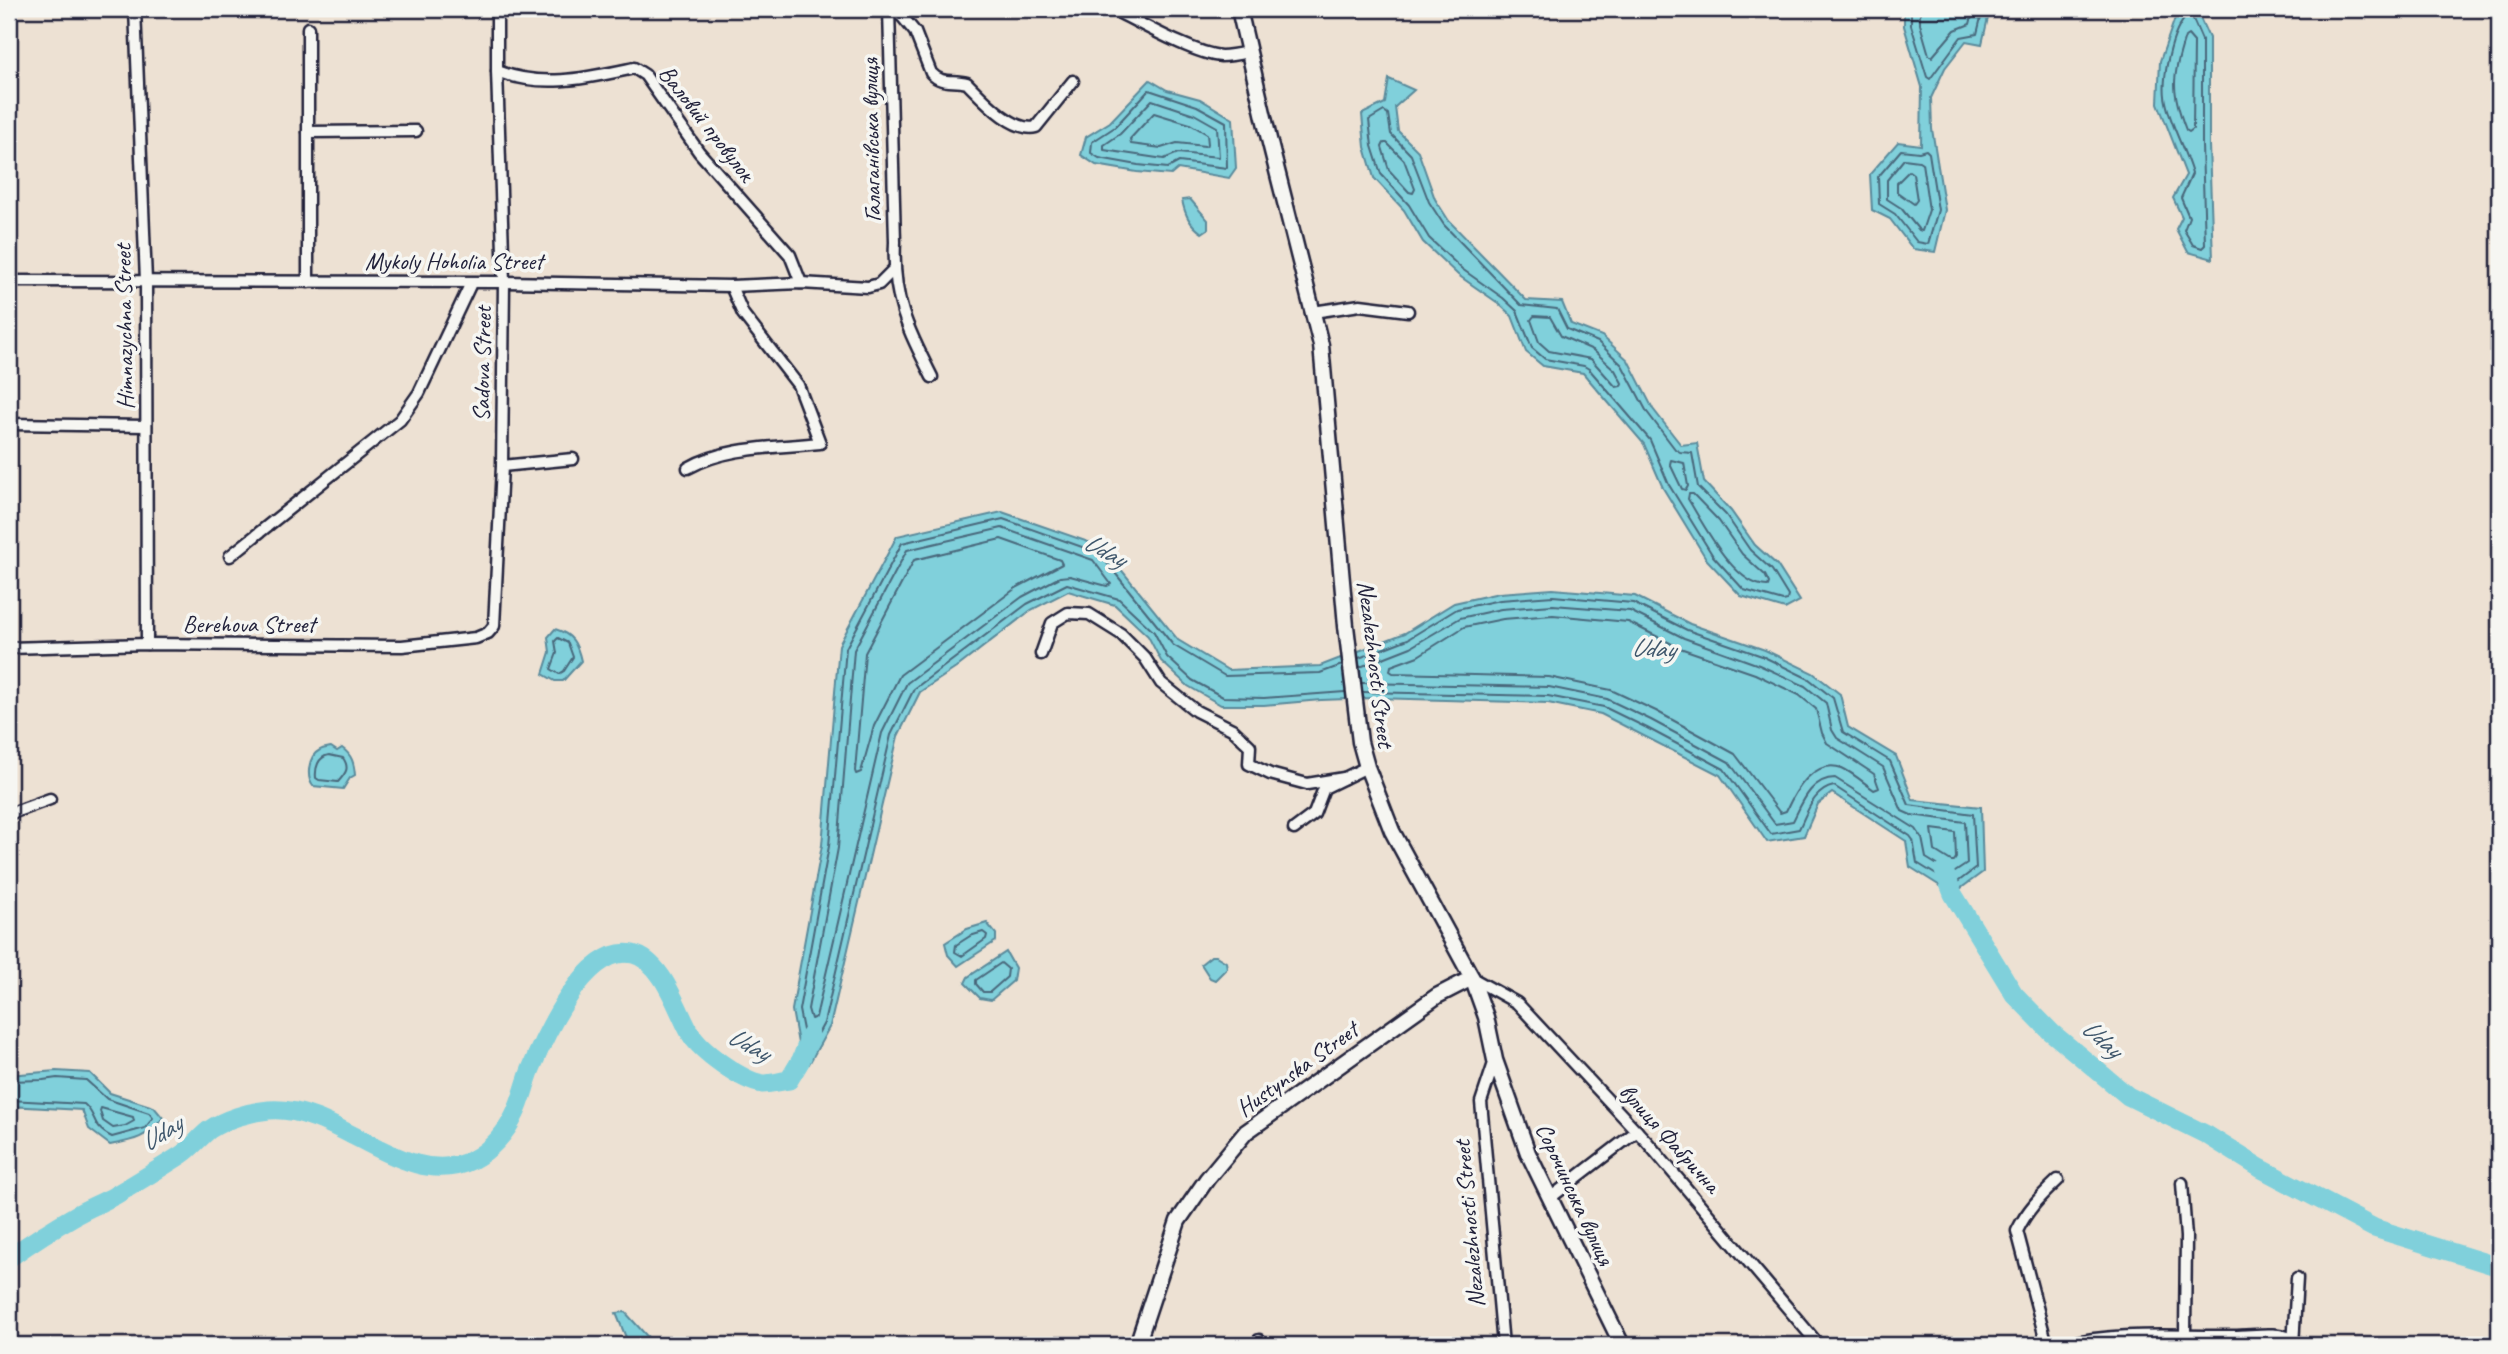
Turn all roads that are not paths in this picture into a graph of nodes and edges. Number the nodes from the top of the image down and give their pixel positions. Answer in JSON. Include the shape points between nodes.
{"nodes":[{"id":1,"x":135,"y":9,"type":"edge"},
{"id":2,"x":497,"y":9,"type":"edge"},
{"id":3,"x":889,"y":9,"type":"edge"},
{"id":4,"x":896,"y":9,"type":"edge"},
{"id":5,"x":1240,"y":9,"type":"edge"},
{"id":6,"x":1118,"y":12,"type":"dead end"},
{"id":7,"x":308,"y":28,"type":"dead end"},
{"id":8,"x":1248,"y":52,"type":"junction"},
{"id":9,"x":497,"y":71,"type":"junction"},
{"id":10,"x":1073,"y":81,"type":"dead end"},
{"id":11,"x":416,"y":131,"type":"dead end"},
{"id":12,"x":308,"y":132,"type":"junction"},
{"id":13,"x":893,"y":270,"type":"junction"},
{"id":14,"x":9,"y":281,"type":"edge"},
{"id":15,"x":146,"y":281,"type":"junction"},
{"id":16,"x":308,"y":282,"type":"junction"},
{"id":17,"x":504,"y":282,"type":"junction"},
{"id":18,"x":471,"y":283,"type":"junction"},
{"id":19,"x":801,"y":284,"type":"junction"},
{"id":20,"x":732,"y":286,"type":"junction"},
{"id":21,"x":1408,"y":310,"type":"dead end"},
{"id":22,"x":1313,"y":312,"type":"junction"},
{"id":23,"x":932,"y":377,"type":"dead end"},
{"id":24,"x":9,"y":424,"type":"edge"},
{"id":25,"x":146,"y":426,"type":"junction"},
{"id":26,"x":573,"y":459,"type":"dead end"},
{"id":27,"x":502,"y":467,"type":"junction"},
{"id":28,"x":688,"y":468,"type":"dead end"},
{"id":29,"x":230,"y":556,"type":"dead end"},
{"id":30,"x":488,"y":633,"type":"joint"},
{"id":31,"x":147,"y":644,"type":"junction"},
{"id":32,"x":9,"y":648,"type":"edge"},
{"id":33,"x":1041,"y":653,"type":"dead end"},
{"id":34,"x":1367,"y":767,"type":"junction"},
{"id":35,"x":1344,"y":778,"type":"junction"},
{"id":36,"x":50,"y":799,"type":"dead end"},
{"id":37,"x":9,"y":814,"type":"edge"},
{"id":38,"x":1294,"y":829,"type":"dead end"},
{"id":39,"x":1472,"y":978,"type":"junction"},
{"id":40,"x":1495,"y":1060,"type":"junction"},
{"id":41,"x":1637,"y":1131,"type":"junction"},
{"id":42,"x":2058,"y":1180,"type":"dead end"},
{"id":43,"x":2182,"y":1183,"type":"dead end"},
{"id":44,"x":1550,"y":1198,"type":"junction"},
{"id":45,"x":2297,"y":1278,"type":"dead end"},
{"id":46,"x":2185,"y":1335,"type":"junction"},
{"id":47,"x":2293,"y":1342,"type":"edge"},
{"id":48,"x":1137,"y":1345,"type":"edge"},
{"id":49,"x":1503,"y":1345,"type":"edge"},
{"id":50,"x":1622,"y":1345,"type":"edge"},
{"id":51,"x":1819,"y":1345,"type":"edge"},
{"id":52,"x":2047,"y":1345,"type":"edge"},
{"id":53,"x":2061,"y":1345,"type":"edge"}],
"edges":[{"from":1,"to":15,"type":"street","name":"Himnazychna Street"},
{"from":2,"to":9,"type":"street","name":"Sadova Street"},
{"from":3,"to":13,"type":"street","name":"Галаганівська вулиця"},
{"from":4,"to":10,"type":"street","via":[[915,32],[936,78],[967,83],[994,111],[1024,127],[1036,127]]},
{"from":5,"to":8,"type":"main road","name":"Nezalezhnosti Street"},
{"from":6,"to":8,"type":"street","via":[[1213,55]]},
{"from":7,"to":12,"type":"street"},
{"from":8,"to":22,"type":"main road","name":"Nezalezhnosti Street"},
{"from":9,"to":17,"type":"street","name":"Sadova Street"},
{"from":9,"to":19,"type":"street","name":"Валовий провулок","via":[[516,78],[564,82],[634,68],[645,75],[706,161],[790,255]]},
{"from":11,"to":12,"type":"street"},
{"from":12,"to":16,"type":"street"},
{"from":13,"to":19,"type":"street","name":"Mykoly Hoholia Street","via":[[879,284],[868,287]]},
{"from":13,"to":23,"type":"street","name":"Галаганівська вулиця","via":[[905,321]]},
{"from":14,"to":15,"type":"street","name":"Mykoly Hoholia Street"},
{"from":15,"to":16,"type":"street","name":"Mykoly Hoholia Street"},
{"from":15,"to":25,"type":"street","name":"Himnazychna Street"},
{"from":16,"to":18,"type":"street","name":"Mykoly Hoholia Street"},
{"from":17,"to":18,"type":"street","name":"Mykoly Hoholia Street"},
{"from":17,"to":20,"type":"street","name":"Mykoly Hoholia Street"},
{"from":17,"to":27,"type":"street","name":"Sadova Street"},
{"from":18,"to":29,"type":"street","via":[[419,393],[400,420]]},
{"from":19,"to":20,"type":"street","name":"Mykoly Hoholia Street"},
{"from":20,"to":28,"type":"street","via":[[743,314],[798,385],[820,443],[738,451]]},
{"from":21,"to":22,"type":"street","via":[[1360,305]]},
{"from":22,"to":34,"type":"main road","name":"Nezalezhnosti Street","via":[[1321,345],[1346,626]]},
{"from":24,"to":25,"type":"street"},
{"from":25,"to":31,"type":"street","name":"Himnazychna Street"},
{"from":26,"to":27,"type":"street"},
{"from":27,"to":30,"type":"street","name":"Sadova Street","via":[[496,616]]},
{"from":30,"to":31,"type":"street","name":"Berehova Street","via":[[402,646]]},
{"from":31,"to":32,"type":"street","name":"Berehova Street"},
{"from":33,"to":35,"type":"street","via":[[1052,623],[1068,613],[1089,614],[1129,642],[1161,683],[1196,711],[1232,729],[1250,746],[1249,764],[1307,784]]},
{"from":34,"to":35,"type":"street"},
{"from":34,"to":39,"type":"main road","name":"Nezalezhnosti Street","via":[[1392,831]]},
{"from":35,"to":38,"type":"street","via":[[1324,788],[1314,814]]},
{"from":36,"to":37,"type":"street"},
{"from":39,"to":40,"type":"main road","name":"Nezalezhnosti Street"},
{"from":39,"to":41,"type":"street","name":"вулиця Фабрична","via":[[1517,1003]]},
{"from":39,"to":48,"type":"main road","name":"Hustynska Street","via":[[1437,996],[1246,1132],[1178,1220]]},
{"from":40,"to":44,"type":"main road","name":"Сорочинська вулиця","via":[[1528,1153]]},
{"from":40,"to":49,"type":"street","name":"Nezalezhnosti Street","via":[[1481,1102]]},
{"from":41,"to":44,"type":"street"},
{"from":41,"to":51,"type":"street","name":"вулиця Фабрична"},
{"from":42,"to":52,"type":"street","via":[[2038,1198],[2017,1231]]},
{"from":43,"to":46,"type":"street"},
{"from":44,"to":50,"type":"main road","name":"Сорочинська вулиця"},
{"from":45,"to":47,"type":"street"},
{"from":46,"to":47,"type":"street","via":[[2271,1334]]},
{"from":46,"to":53,"type":"street","via":[[2124,1334]]}]}
